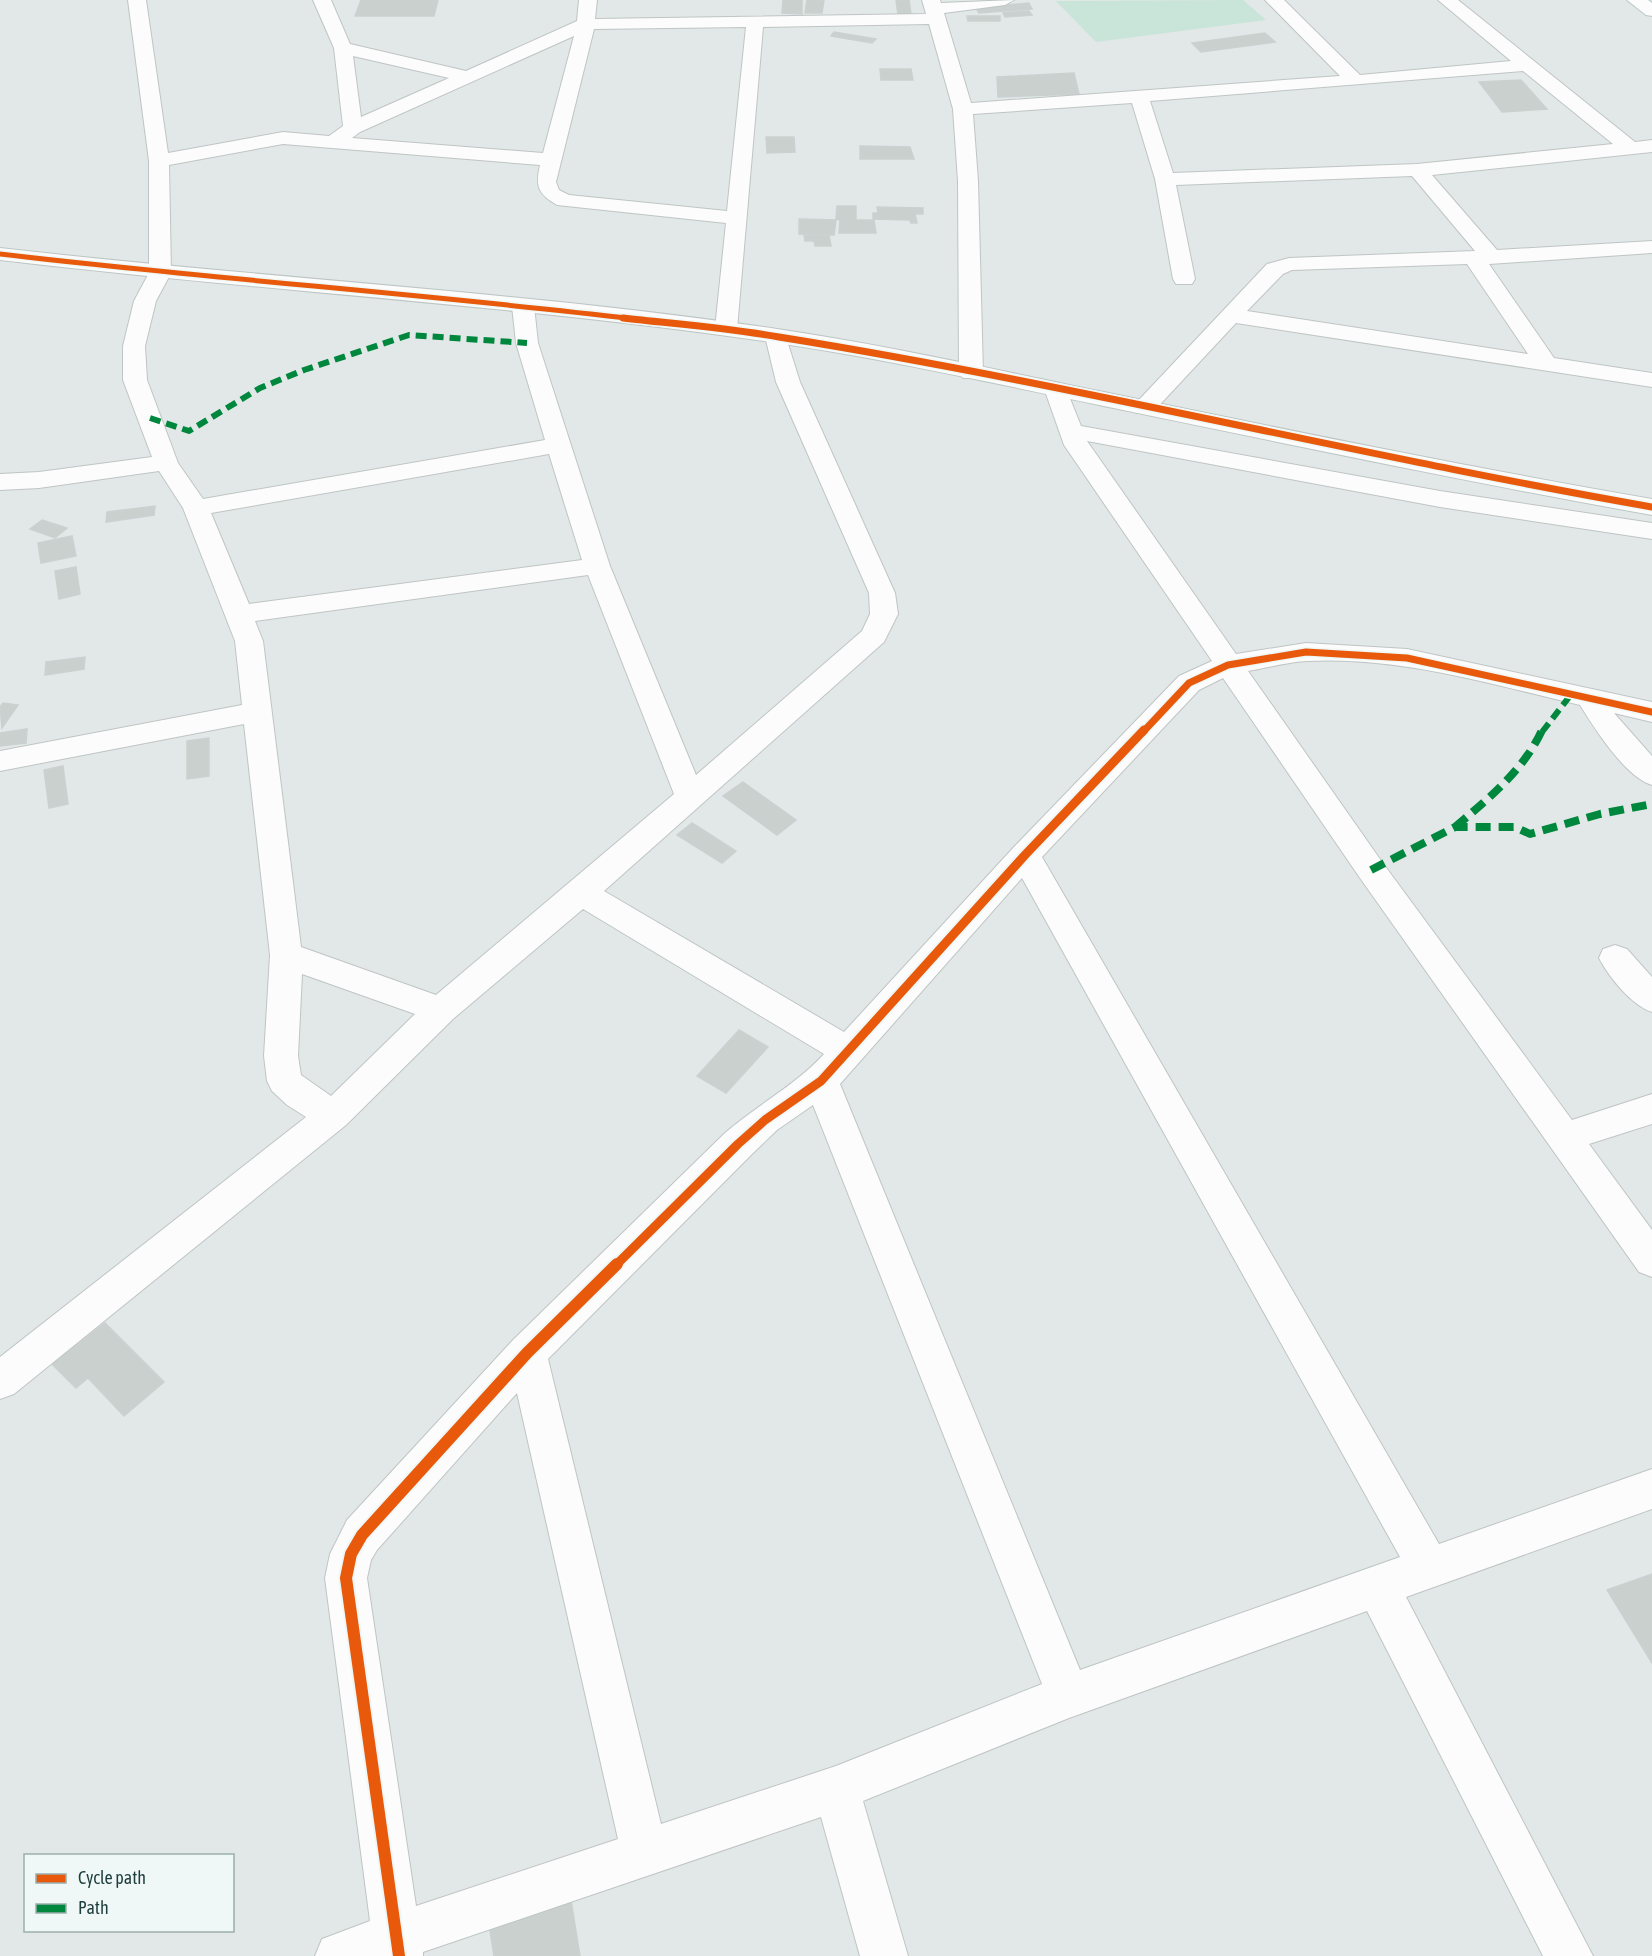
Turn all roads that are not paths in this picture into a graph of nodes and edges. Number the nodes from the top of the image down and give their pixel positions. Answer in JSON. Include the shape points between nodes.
{"nodes":[{"id":1,"x":137,"y":0,"type":"edge"},
{"id":2,"x":322,"y":0,"type":"edge"},
{"id":3,"x":588,"y":0,"type":"edge"},
{"id":4,"x":1005,"y":0,"type":"edge"},
{"id":5,"x":1274,"y":0,"type":"edge"},
{"id":6,"x":1447,"y":0,"type":"edge"},
{"id":7,"x":933,"y":9,"type":"edge"},
{"id":8,"x":754,"y":21,"type":"junction"},
{"id":9,"x":586,"y":24,"type":"junction"},
{"id":10,"x":343,"y":48,"type":"junction"},
{"id":11,"x":1526,"y":65,"type":"junction"},
{"id":12,"x":468,"y":77,"type":"junction"},
{"id":13,"x":1355,"y":81,"type":"junction"},
{"id":14,"x":1139,"y":95,"type":"junction"},
{"id":15,"x":963,"y":109,"type":"junction"},
{"id":16,"x":353,"y":128,"type":"junction"},
{"id":17,"x":333,"y":142,"type":"junction"},
{"id":18,"x":1652,"y":146,"type":"edge"},
{"id":19,"x":1630,"y":148,"type":"junction"},
{"id":20,"x":421,"y":149,"type":"junction"},
{"id":21,"x":551,"y":160,"type":"junction"},
{"id":22,"x":159,"y":161,"type":"junction"},
{"id":23,"x":1417,"y":170,"type":"junction"},
{"id":24,"x":496,"y":176,"type":"dead end"},
{"id":25,"x":1165,"y":179,"type":"junction"},
{"id":26,"x":738,"y":218,"type":"junction"},
{"id":27,"x":1652,"y":247,"type":"edge"},
{"id":28,"x":0,"y":254,"type":"edge"},
{"id":29,"x":1483,"y":257,"type":"junction"},
{"id":30,"x":160,"y":273,"type":"junction"},
{"id":31,"x":1184,"y":279,"type":"dead end"},
{"id":32,"x":523,"y":306,"type":"junction"},
{"id":33,"x":1231,"y":315,"type":"junction"},
{"id":34,"x":726,"y":329,"type":"junction"},
{"id":35,"x":776,"y":336,"type":"junction"},
{"id":36,"x":1547,"y":365,"type":"junction"},
{"id":37,"x":971,"y":372,"type":"junction"},
{"id":38,"x":1652,"y":380,"type":"edge"},
{"id":39,"x":1057,"y":391,"type":"junction"},
{"id":40,"x":1144,"y":408,"type":"junction"},
{"id":41,"x":1071,"y":431,"type":"junction"},
{"id":42,"x":557,"y":445,"type":"junction"},
{"id":43,"x":166,"y":463,"type":"junction"},
{"id":44,"x":0,"y":482,"type":"edge"},
{"id":45,"x":1652,"y":507,"type":"edge"},
{"id":46,"x":196,"y":508,"type":"junction"},
{"id":47,"x":1652,"y":531,"type":"edge"},
{"id":48,"x":597,"y":566,"type":"junction"},
{"id":49,"x":239,"y":614,"type":"junction"},
{"id":50,"x":1228,"y":665,"type":"junction"},
{"id":51,"x":1589,"y":697,"type":"junction"},
{"id":52,"x":257,"y":712,"type":"junction"},
{"id":53,"x":1652,"y":712,"type":"edge"},
{"id":54,"x":0,"y":761,"type":"edge"},
{"id":55,"x":1652,"y":775,"type":"edge"},
{"id":56,"x":690,"y":797,"type":"junction"},
{"id":57,"x":1025,"y":855,"type":"junction"},
{"id":58,"x":581,"y":893,"type":"junction"},
{"id":59,"x":286,"y":955,"type":"junction"},
{"id":60,"x":1615,"y":958,"type":"dead end"},
{"id":61,"x":1652,"y":999,"type":"edge"},
{"id":62,"x":441,"y":1010,"type":"junction"},
{"id":63,"x":848,"y":1050,"type":"junction"},
{"id":64,"x":821,"y":1081,"type":"junction"},
{"id":65,"x":1652,"y":1109,"type":"edge"},
{"id":66,"x":334,"y":1115,"type":"junction"},
{"id":67,"x":1563,"y":1138,"type":"junction"},
{"id":68,"x":1652,"y":1260,"type":"edge"},
{"id":69,"x":527,"y":1353,"type":"junction"},
{"id":70,"x":0,"y":1381,"type":"edge"},
{"id":71,"x":1652,"y":1489,"type":"edge"},
{"id":72,"x":1429,"y":1567,"type":"junction"},
{"id":73,"x":1378,"y":1587,"type":"junction"},
{"id":74,"x":1069,"y":1696,"type":"junction"},
{"id":75,"x":836,"y":1789,"type":"junction"},
{"id":76,"x":645,"y":1853,"type":"junction"},
{"id":77,"x":398,"y":1946,"type":"edge"},
{"id":78,"x":339,"y":1956,"type":"edge"},
{"id":79,"x":884,"y":1956,"type":"edge"},
{"id":80,"x":1569,"y":1956,"type":"edge"}],
"edges":[{"from":1,"to":22,"type":"street"},
{"from":2,"to":10,"type":"street"},
{"from":3,"to":9,"type":"street"},
{"from":4,"to":7,"type":"street"},
{"from":5,"to":13,"type":"street"},
{"from":6,"to":11,"type":"street"},
{"from":7,"to":8,"type":"street"},
{"from":7,"to":15,"type":"street"},
{"from":8,"to":9,"type":"street"},
{"from":8,"to":26,"type":"street"},
{"from":9,"to":12,"type":"street"},
{"from":9,"to":21,"type":"street"},
{"from":10,"to":12,"type":"street"},
{"from":10,"to":16,"type":"street"},
{"from":11,"to":13,"type":"street"},
{"from":11,"to":19,"type":"street"},
{"from":12,"to":16,"type":"street"},
{"from":13,"to":14,"type":"street"},
{"from":14,"to":15,"type":"street"},
{"from":14,"to":25,"type":"street"},
{"from":15,"to":37,"type":"street"},
{"from":16,"to":17,"type":"street"},
{"from":17,"to":20,"type":"street"},
{"from":17,"to":22,"type":"street","via":[[267,140]]},
{"from":18,"to":19,"type":"street"},
{"from":19,"to":23,"type":"street"},
{"from":20,"to":21,"type":"street"},
{"from":20,"to":24,"type":"street","via":[[476,172]]},
{"from":21,"to":26,"type":"street","via":[[537,184],[564,201]]},
{"from":22,"to":30,"type":"street"},
{"from":23,"to":25,"type":"street"},
{"from":23,"to":29,"type":"street"},
{"from":25,"to":31,"type":"street"},
{"from":26,"to":34,"type":"street"},
{"from":27,"to":29,"type":"street"},
{"from":28,"to":30,"type":"street"},
{"from":29,"to":33,"type":"street","via":[[1289,264],[1275,269]]},
{"from":29,"to":36,"type":"street"},
{"from":30,"to":32,"type":"street"},
{"from":30,"to":43,"type":"street","via":[[145,301],[134,346],[135,380]]},
{"from":32,"to":34,"type":"street"},
{"from":32,"to":42,"type":"street","via":[[527,343]]},
{"from":33,"to":36,"type":"street"},
{"from":33,"to":40,"type":"street"},
{"from":34,"to":35,"type":"street"},
{"from":35,"to":37,"type":"street"},
{"from":35,"to":56,"type":"street","via":[[788,382],[882,593],[884,614],[874,636]]},
{"from":36,"to":38,"type":"street"},
{"from":37,"to":39,"type":"street"},
{"from":39,"to":40,"type":"street"},
{"from":39,"to":41,"type":"street"},
{"from":40,"to":45,"type":"street"},
{"from":41,"to":47,"type":"street","via":[[1440,499]]},
{"from":41,"to":50,"type":"street","via":[[1076,446]]},
{"from":42,"to":46,"type":"street"},
{"from":42,"to":48,"type":"street"},
{"from":43,"to":44,"type":"street"},
{"from":43,"to":46,"type":"street"},
{"from":46,"to":49,"type":"street"},
{"from":48,"to":49,"type":"street"},
{"from":48,"to":56,"type":"street"},
{"from":49,"to":52,"type":"street","via":[[249,641]]},
{"from":50,"to":51,"type":"street","via":[[1306,652],[1358,653],[1407,658]]},
{"from":50,"to":57,"type":"street","via":[[1189,683]]},
{"from":50,"to":67,"type":"street"},
{"from":51,"to":53,"type":"street"},
{"from":51,"to":55,"type":"street","via":[[1613,733]]},
{"from":52,"to":54,"type":"street"},
{"from":52,"to":59,"type":"street"},
{"from":56,"to":58,"type":"street"},
{"from":57,"to":63,"type":"street"},
{"from":57,"to":72,"type":"street"},
{"from":58,"to":62,"type":"street"},
{"from":58,"to":63,"type":"street"},
{"from":59,"to":62,"type":"street"},
{"from":59,"to":66,"type":"street","via":[[281,1056],[284,1081],[299,1095]]},
{"from":60,"to":61,"type":"street"},
{"from":62,"to":66,"type":"street"},
{"from":63,"to":64,"type":"street"},
{"from":64,"to":69,"type":"street","via":[[738,1144]]},
{"from":64,"to":74,"type":"street"},
{"from":65,"to":67,"type":"street"},
{"from":66,"to":70,"type":"street"},
{"from":67,"to":68,"type":"street"},
{"from":69,"to":76,"type":"street"},
{"from":69,"to":77,"type":"street","via":[[362,1535],[351,1554],[346,1578]]},
{"from":71,"to":72,"type":"street"},
{"from":72,"to":73,"type":"street"},
{"from":73,"to":74,"type":"street"},
{"from":73,"to":80,"type":"street"},
{"from":74,"to":75,"type":"street"},
{"from":75,"to":76,"type":"street"},
{"from":75,"to":79,"type":"street"},
{"from":76,"to":77,"type":"street"},
{"from":77,"to":78,"type":"street"}]}
